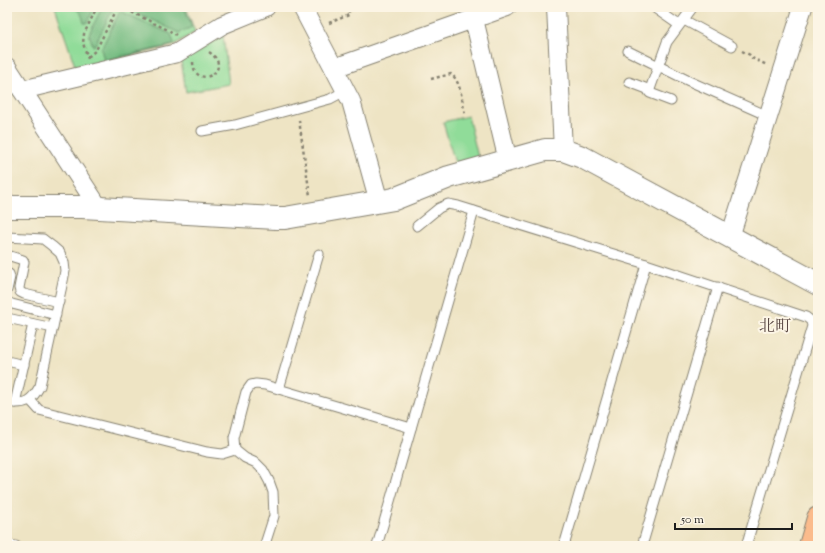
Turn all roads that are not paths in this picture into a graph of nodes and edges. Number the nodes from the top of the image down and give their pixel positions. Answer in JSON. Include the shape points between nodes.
{"nodes":[{"id":1,"x":266,"y":7,"type":"edge"},
{"id":2,"x":302,"y":7,"type":"edge"},
{"id":3,"x":507,"y":7,"type":"edge"},
{"id":4,"x":556,"y":7,"type":"edge"},
{"id":5,"x":693,"y":7,"type":"edge"},
{"id":6,"x":803,"y":7,"type":"edge"},
{"id":7,"x":656,"y":9,"type":"dead end"},
{"id":8,"x":474,"y":19,"type":"junction"},
{"id":9,"x":682,"y":23,"type":"junction"},
{"id":10,"x":732,"y":46,"type":"road end"},
{"id":11,"x":628,"y":51,"type":"dead end"},
{"id":12,"x":658,"y":66,"type":"junction"},
{"id":13,"x":7,"y":67,"type":"edge"},
{"id":14,"x":334,"y":68,"type":"junction"},
{"id":15,"x":629,"y":82,"type":"dead end"},
{"id":16,"x":22,"y":90,"type":"junction"},
{"id":17,"x":650,"y":90,"type":"junction"},
{"id":18,"x":345,"y":91,"type":"junction"},
{"id":19,"x":671,"y":101,"type":"dead end"},
{"id":20,"x":768,"y":116,"type":"junction"},
{"id":21,"x":202,"y":131,"type":"dead end"},
{"id":22,"x":563,"y":150,"type":"junction"},
{"id":23,"x":508,"y":161,"type":"junction"},
{"id":24,"x":379,"y":202,"type":"junction"},
{"id":25,"x":7,"y":207,"type":"edge"},
{"id":26,"x":99,"y":208,"type":"junction"},
{"id":27,"x":474,"y":211,"type":"junction"},
{"id":28,"x":417,"y":226,"type":"dead end"},
{"id":29,"x":7,"y":237,"type":"edge"},
{"id":30,"x":730,"y":237,"type":"junction"},
{"id":31,"x":319,"y":254,"type":"dead end"},
{"id":32,"x":7,"y":255,"type":"edge"},
{"id":33,"x":646,"y":264,"type":"junction"},
{"id":34,"x":7,"y":273,"type":"edge"},
{"id":35,"x":818,"y":284,"type":"edge"},
{"id":36,"x":718,"y":288,"type":"junction"},
{"id":37,"x":7,"y":290,"type":"edge"},
{"id":38,"x":7,"y":302,"type":"edge"},
{"id":39,"x":59,"y":302,"type":"junction"},
{"id":40,"x":56,"y":315,"type":"junction"},
{"id":41,"x":7,"y":318,"type":"edge"},
{"id":42,"x":33,"y":324,"type":"junction"},
{"id":43,"x":53,"y":328,"type":"junction"},
{"id":44,"x":7,"y":361,"type":"edge"},
{"id":45,"x":24,"y":365,"type":"junction"},
{"id":46,"x":279,"y":389,"type":"junction"},
{"id":47,"x":30,"y":400,"type":"junction"},
{"id":48,"x":11,"y":402,"type":"edge"},
{"id":49,"x":411,"y":428,"type":"junction"},
{"id":50,"x":235,"y":450,"type":"junction"},
{"id":51,"x":818,"y":518,"type":"edge"},
{"id":52,"x":7,"y":544,"type":"edge"},
{"id":53,"x":266,"y":545,"type":"edge"},
{"id":54,"x":16,"y":546,"type":"edge"},
{"id":55,"x":377,"y":546,"type":"edge"},
{"id":56,"x":564,"y":546,"type":"edge"},
{"id":57,"x":642,"y":546,"type":"edge"},
{"id":58,"x":746,"y":546,"type":"edge"},
{"id":59,"x":810,"y":546,"type":"edge"}],
"edges":[{"from":1,"to":16,"type":"street","via":[[222,25],[191,47],[177,53],[90,65]]},
{"from":2,"to":14,"type":"street"},
{"from":3,"to":8,"type":"street"},
{"from":4,"to":22,"type":"street"},
{"from":5,"to":9,"type":"lane"},
{"from":6,"to":20,"type":"street"},
{"from":7,"to":9,"type":"lane"},
{"from":8,"to":14,"type":"street"},
{"from":8,"to":23,"type":"street"},
{"from":9,"to":10,"type":"lane"},
{"from":9,"to":12,"type":"lane","via":[[667,42]]},
{"from":11,"to":12,"type":"lane"},
{"from":12,"to":17,"type":"lane"},
{"from":12,"to":20,"type":"lane"},
{"from":13,"to":16,"type":"street"},
{"from":14,"to":18,"type":"street"},
{"from":15,"to":17,"type":"lane"},
{"from":16,"to":26,"type":"street"},
{"from":17,"to":19,"type":"lane","via":[[650,94]]},
{"from":18,"to":21,"type":"lane","via":[[330,98],[235,125]]},
{"from":18,"to":24,"type":"street"},
{"from":20,"to":30,"type":"street"},
{"from":22,"to":23,"type":"street","via":[[545,150]]},
{"from":22,"to":30,"type":"street","via":[[582,157]]},
{"from":23,"to":24,"type":"street"},
{"from":24,"to":26,"type":"street","via":[[276,218]]},
{"from":25,"to":26,"type":"street"},
{"from":27,"to":28,"type":"lane","via":[[448,204]]},
{"from":27,"to":33,"type":"lane"},
{"from":27,"to":49,"type":"lane"},
{"from":29,"to":39,"type":"lane","via":[[43,239],[60,253],[65,271]]},
{"from":30,"to":35,"type":"street"},
{"from":31,"to":46,"type":"lane"},
{"from":32,"to":39,"type":"lane","via":[[24,262],[20,292]]},
{"from":33,"to":36,"type":"lane"},
{"from":33,"to":56,"type":"lane"},
{"from":34,"to":37,"type":"lane","via":[[10,277]]},
{"from":36,"to":57,"type":"lane"},
{"from":36,"to":58,"type":"lane","via":[[806,316],[812,326]]},
{"from":38,"to":40,"type":"lane"},
{"from":39,"to":40,"type":"lane"},
{"from":40,"to":43,"type":"lane"},
{"from":41,"to":42,"type":"lane"},
{"from":42,"to":43,"type":"lane"},
{"from":42,"to":45,"type":"lane"},
{"from":43,"to":47,"type":"lane","via":[[40,386]]},
{"from":44,"to":45,"type":"lane"},
{"from":45,"to":48,"type":"lane"},
{"from":46,"to":49,"type":"lane"},
{"from":46,"to":50,"type":"lane","via":[[250,385],[234,438]]},
{"from":47,"to":48,"type":"lane","via":[[21,403]]},
{"from":47,"to":50,"type":"lane","via":[[39,410],[200,450],[222,454]]},
{"from":49,"to":55,"type":"lane"},
{"from":50,"to":53,"type":"lane","via":[[263,470],[273,492],[274,516]]},
{"from":51,"to":59,"type":"highway"},
{"from":52,"to":54,"type":"lane"}]}
